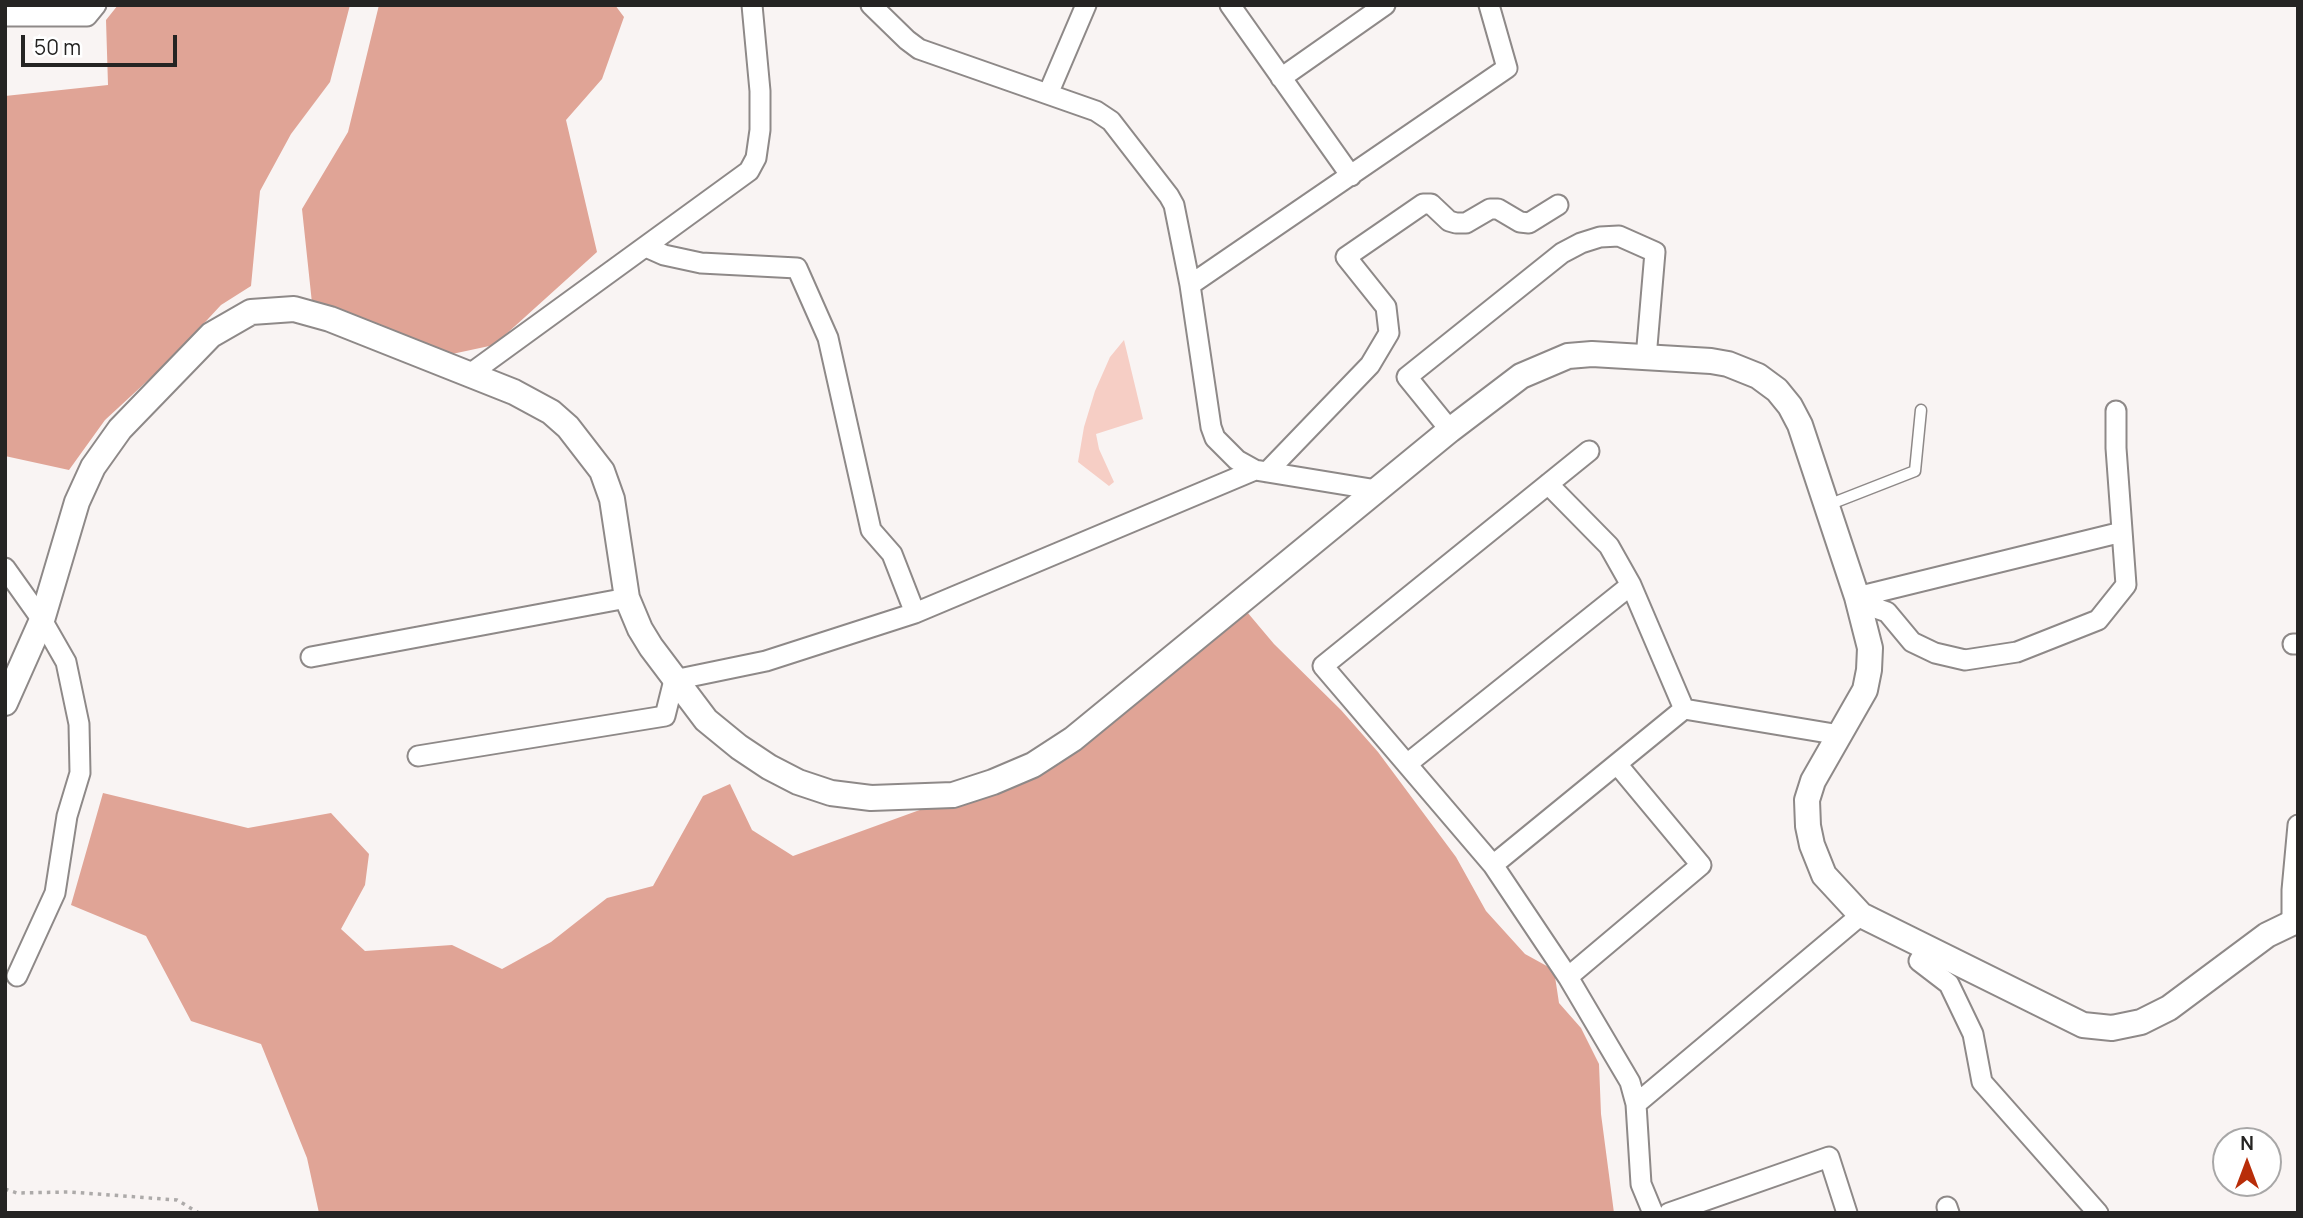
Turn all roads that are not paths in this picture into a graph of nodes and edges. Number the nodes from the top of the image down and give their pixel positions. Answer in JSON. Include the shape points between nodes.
{"nodes":[{"id":1,"x":96,"y":5,"type":"edge"},
{"id":2,"x":752,"y":5,"type":"edge"},
{"id":3,"x":871,"y":5,"type":"edge"},
{"id":4,"x":1086,"y":5,"type":"edge"},
{"id":5,"x":1230,"y":5,"type":"edge"},
{"id":6,"x":1385,"y":5,"type":"edge"},
{"id":7,"x":1489,"y":5,"type":"edge"},
{"id":8,"x":5,"y":16,"type":"edge"},
{"id":9,"x":1281,"y":78,"type":"junction"},
{"id":10,"x":1048,"y":94,"type":"junction"},
{"id":11,"x":1351,"y":176,"type":"junction"},
{"id":12,"x":1559,"y":205,"type":"dead end"},
{"id":13,"x":646,"y":247,"type":"junction"},
{"id":14,"x":1190,"y":285,"type":"junction"},
{"id":15,"x":1646,"y":358,"type":"junction"},
{"id":16,"x":470,"y":374,"type":"junction"},
{"id":17,"x":1921,"y":410,"type":"dead end"},
{"id":18,"x":2116,"y":411,"type":"dead end"},
{"id":19,"x":1450,"y":430,"type":"junction"},
{"id":20,"x":1589,"y":451,"type":"dead end"},
{"id":21,"x":1261,"y":471,"type":"junction"},
{"id":22,"x":1548,"y":484,"type":"junction"},
{"id":23,"x":1377,"y":490,"type":"junction"},
{"id":24,"x":1828,"y":506,"type":"junction"},
{"id":25,"x":2122,"y":533,"type":"junction"},
{"id":26,"x":5,"y":568,"type":"edge"},
{"id":27,"x":1631,"y":585,"type":"junction"},
{"id":28,"x":627,"y":598,"type":"junction"},
{"id":29,"x":1857,"y":600,"type":"junction"},
{"id":30,"x":915,"y":613,"type":"junction"},
{"id":31,"x":42,"y":620,"type":"junction"},
{"id":32,"x":311,"y":657,"type":"dead end"},
{"id":33,"x":674,"y":680,"type":"junction"},
{"id":34,"x":5,"y":703,"type":"edge"},
{"id":35,"x":1684,"y":709,"type":"junction"},
{"id":36,"x":1840,"y":735,"type":"junction"},
{"id":37,"x":418,"y":756,"type":"dead end"},
{"id":38,"x":1407,"y":764,"type":"junction"},
{"id":39,"x":1617,"y":764,"type":"junction"},
{"id":40,"x":2298,"y":825,"type":"edge"},
{"id":41,"x":1493,"y":865,"type":"junction"},
{"id":42,"x":1861,"y":915,"type":"junction"},
{"id":43,"x":2295,"y":921,"type":"edge"},
{"id":44,"x":1927,"y":948,"type":"junction"},
{"id":45,"x":16,"y":976,"type":"dead end"},
{"id":46,"x":1568,"y":977,"type":"junction"},
{"id":47,"x":1636,"y":1104,"type":"junction"},
{"id":48,"x":1653,"y":1213,"type":"edge"},
{"id":49,"x":1669,"y":1213,"type":"edge"},
{"id":50,"x":1847,"y":1213,"type":"edge"},
{"id":51,"x":2098,"y":1213,"type":"edge"}],
"edges":[{"from":1,"to":8,"type":"street","via":[[87,16]]},
{"from":2,"to":13,"type":"street","via":[[760,91],[756,158],[749,171]]},
{"from":3,"to":10,"type":"street","via":[[919,49]]},
{"from":4,"to":10,"type":"street"},
{"from":5,"to":9,"type":"street"},
{"from":6,"to":9,"type":"street"},
{"from":7,"to":11,"type":"street","via":[[1507,68]]},
{"from":9,"to":11,"type":"street"},
{"from":10,"to":14,"type":"street","via":[[1111,121],[1169,196]]},
{"from":11,"to":14,"type":"street"},
{"from":12,"to":21,"type":"street","via":[[1529,223],[1498,209],[1456,223],[1431,204],[1423,204],[1346,257],[1386,307],[1389,333],[1370,365]]},
{"from":13,"to":16,"type":"street"},
{"from":13,"to":30,"type":"street","via":[[664,256],[701,263],[797,268],[828,338],[871,530],[892,554]]},
{"from":14,"to":21,"type":"street","via":[[1211,427],[1237,460]]},
{"from":15,"to":19,"type":"street","via":[[1592,354],[1548,363],[1521,376]]},
{"from":15,"to":19,"type":"street","via":[[1655,252],[1619,236],[1581,243],[1562,253],[1408,377]]},
{"from":15,"to":24,"type":"street","via":[[1728,364],[1777,390],[1800,425]]},
{"from":16,"to":28,"type":"street","via":[[551,412],[602,471],[612,499]]},
{"from":16,"to":31,"type":"street","via":[[294,309],[251,312],[232,322],[211,335],[120,429],[93,467],[77,502]]},
{"from":17,"to":24,"type":"lane","via":[[1915,471]]},
{"from":18,"to":25,"type":"street"},
{"from":19,"to":23,"type":"street"},
{"from":20,"to":22,"type":"street"},
{"from":21,"to":23,"type":"street"},
{"from":21,"to":30,"type":"street"},
{"from":22,"to":27,"type":"street","via":[[1609,546]]},
{"from":22,"to":38,"type":"street","via":[[1323,666]]},
{"from":23,"to":33,"type":"street","via":[[1073,739],[1033,765],[953,795],[871,798],[831,793],[799,782],[739,747],[706,720]]},
{"from":24,"to":29,"type":"street"},
{"from":25,"to":29,"type":"street"},
{"from":25,"to":29,"type":"street","via":[[2126,585],[2098,620],[2017,652],[1965,660],[1935,653],[1912,642],[1887,612]]},
{"from":26,"to":31,"type":"street"},
{"from":27,"to":35,"type":"street"},
{"from":27,"to":38,"type":"street"},
{"from":28,"to":32,"type":"street"},
{"from":28,"to":33,"type":"street","via":[[640,629]]},
{"from":29,"to":36,"type":"street","via":[[1870,648],[1869,670],[1865,690]]},
{"from":30,"to":33,"type":"street","via":[[766,661]]},
{"from":31,"to":34,"type":"street"},
{"from":31,"to":45,"type":"street","via":[[66,662],[79,724],[80,773],[66,816],[55,893]]},
{"from":33,"to":37,"type":"street","via":[[665,716]]},
{"from":35,"to":36,"type":"street"},
{"from":35,"to":39,"type":"street"},
{"from":36,"to":42,"type":"street","via":[[1807,800],[1808,826],[1824,874]]},
{"from":38,"to":41,"type":"street"},
{"from":39,"to":41,"type":"street"},
{"from":39,"to":46,"type":"street","via":[[1701,865]]},
{"from":40,"to":43,"type":"street","via":[[2292,890]]},
{"from":41,"to":46,"type":"street"},
{"from":42,"to":44,"type":"street"},
{"from":42,"to":47,"type":"street"},
{"from":43,"to":44,"type":"street","via":[[2267,935],[2169,1008],[2141,1022],[2112,1028],[2083,1025]]},
{"from":44,"to":51,"type":"street","via":[[1919,961],[1949,985],[1973,1034],[1982,1082]]},
{"from":46,"to":47,"type":"street","via":[[1630,1082]]},
{"from":47,"to":48,"type":"street","via":[[1641,1184]]},
{"from":49,"to":50,"type":"street","via":[[1829,1157]]}]}
